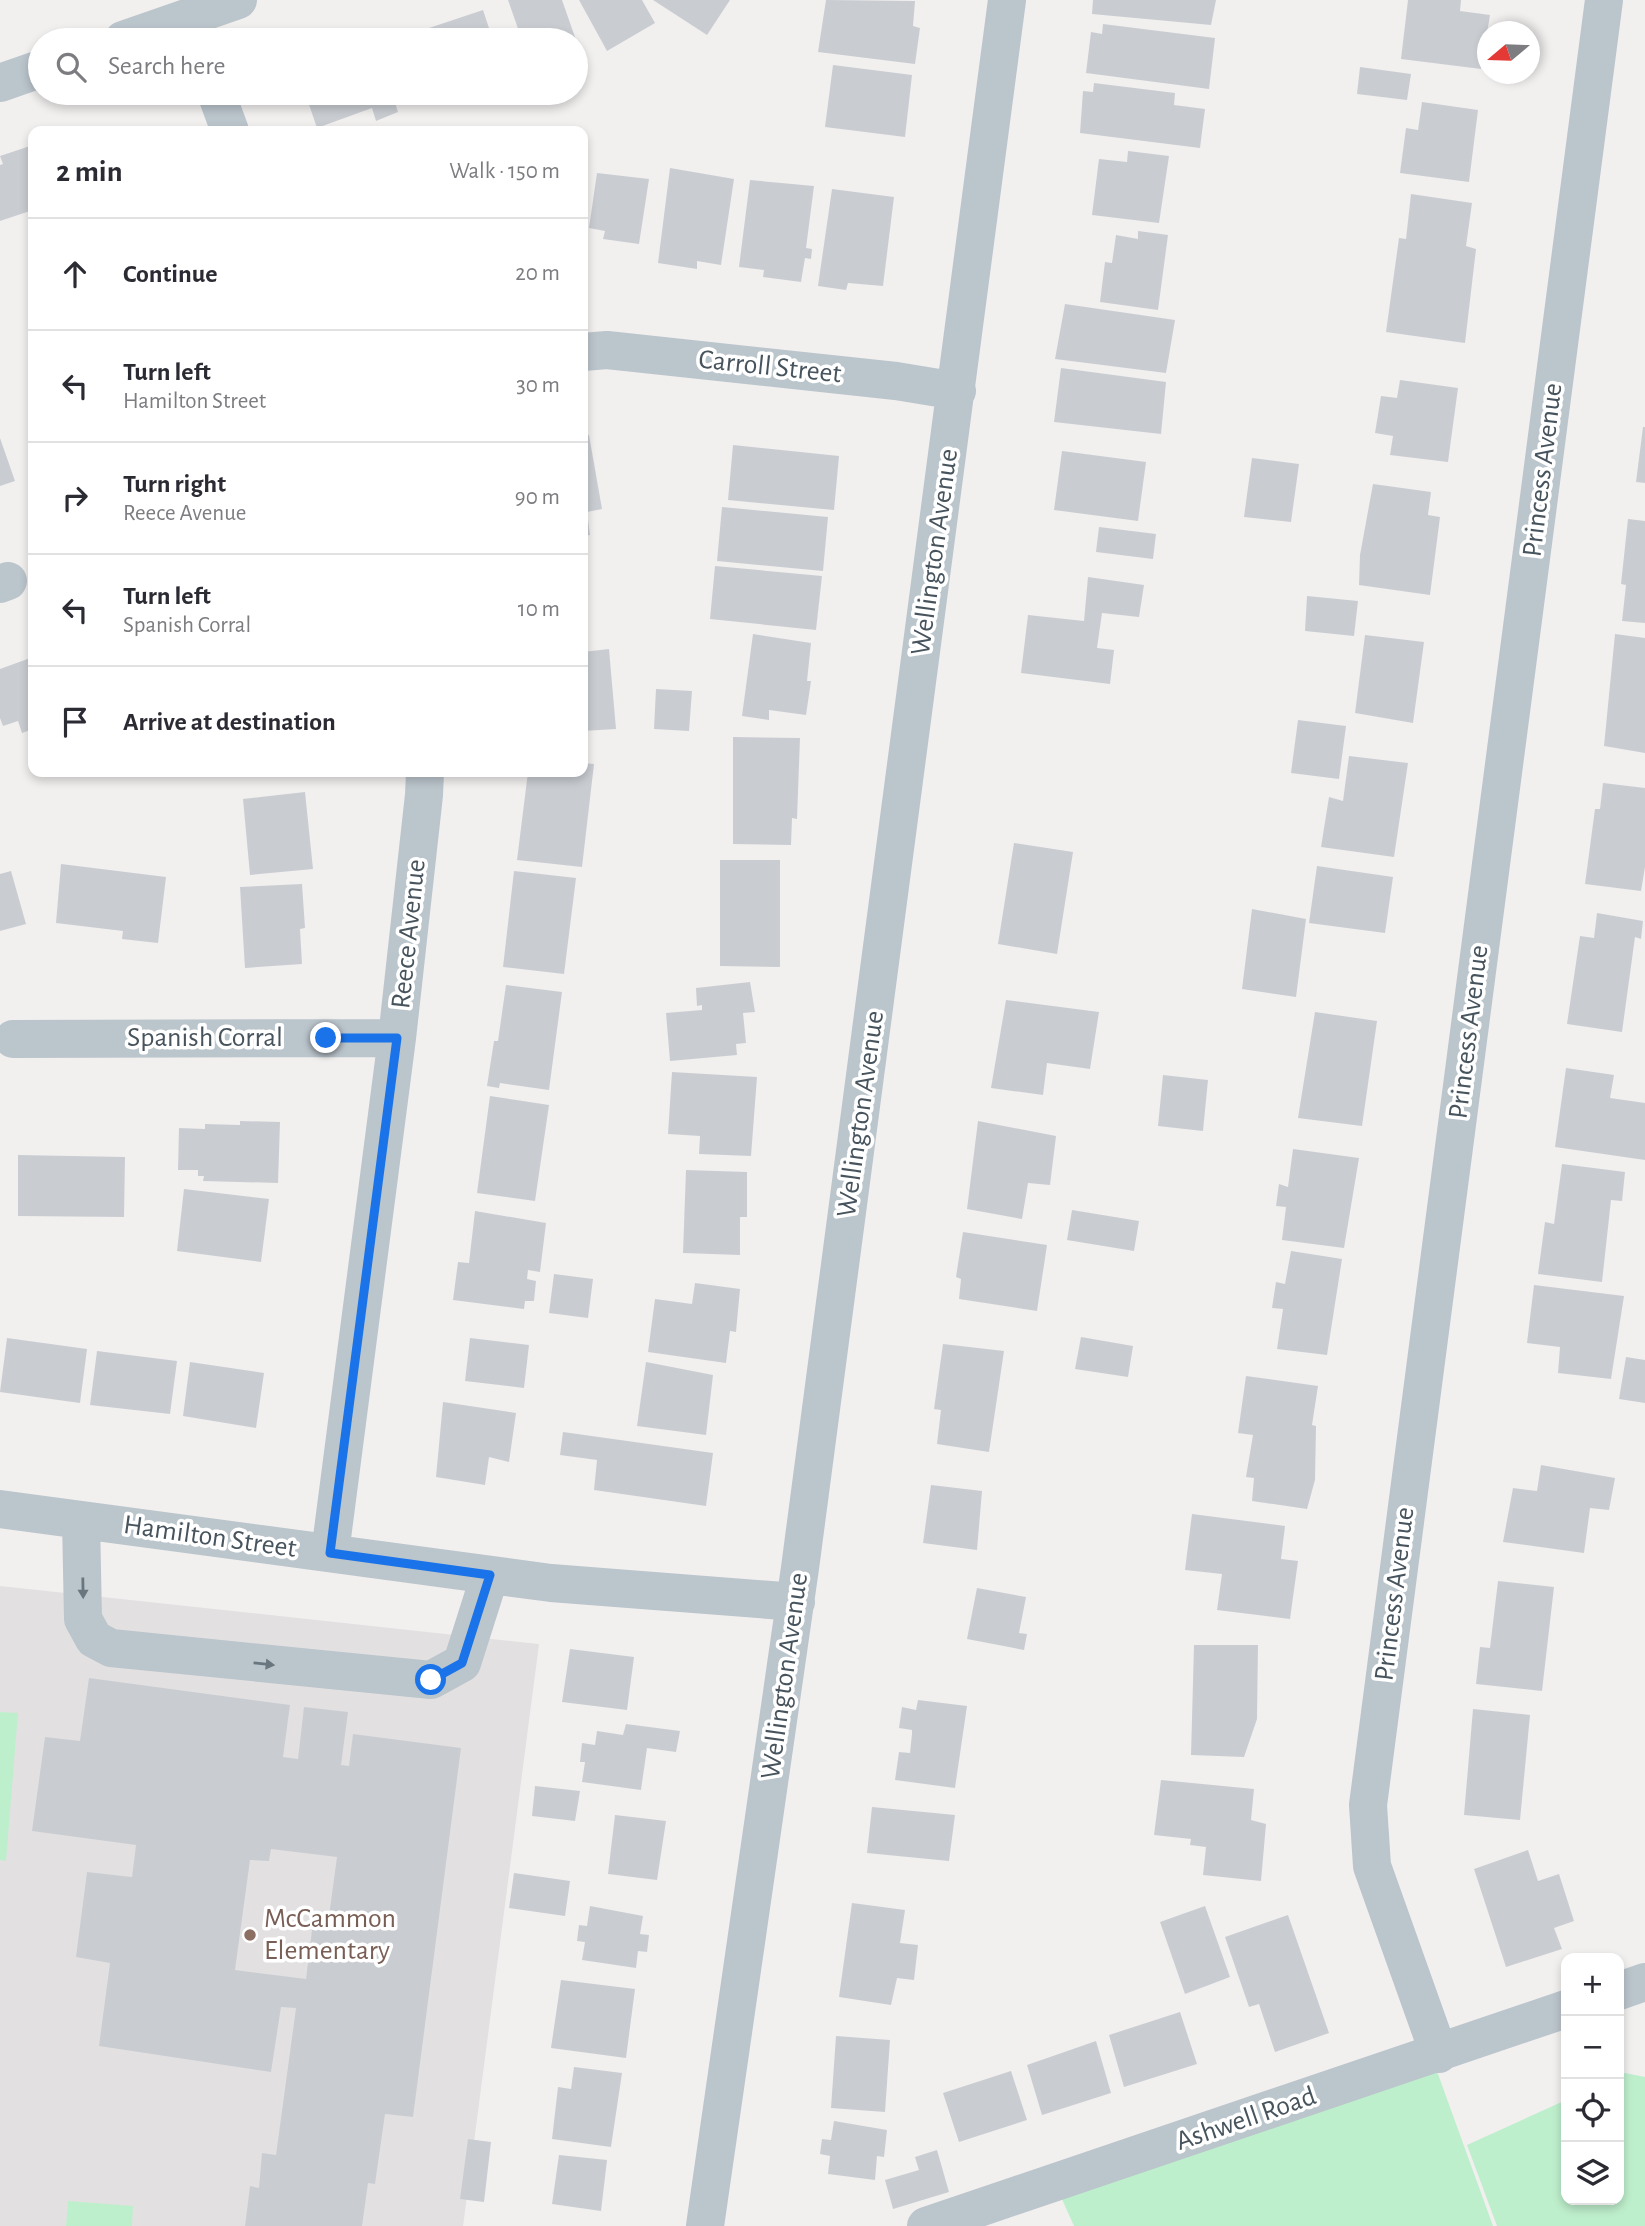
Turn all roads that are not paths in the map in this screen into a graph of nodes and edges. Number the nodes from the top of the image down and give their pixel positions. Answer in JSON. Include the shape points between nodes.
{"nodes":[{"id":1,"x":238,"y":0,"type":"edge"},
{"id":2,"x":1007,"y":0,"type":"edge"},
{"id":3,"x":1604,"y":0,"type":"edge"},
{"id":4,"x":190,"y":19,"type":"edge"},
{"id":5,"x":161,"y":28,"type":"edge"},
{"id":6,"x":28,"y":73,"type":"edge"},
{"id":7,"x":0,"y":83,"type":"edge"},
{"id":8,"x":220,"y":105,"type":"edge"},
{"id":9,"x":228,"y":126,"type":"edge"},
{"id":10,"x":588,"y":352,"type":"edge"},
{"id":11,"x":957,"y":391,"type":"junction"},
{"id":12,"x":425,"y":777,"type":"edge"},
{"id":13,"x":397,"y":1038,"type":"junction"},
{"id":14,"x":13,"y":1039,"type":"dead end"},
{"id":15,"x":0,"y":1508,"type":"edge"},
{"id":16,"x":81,"y":1520,"type":"junction"},
{"id":17,"x":330,"y":1553,"type":"junction"},
{"id":18,"x":490,"y":1575,"type":"junction"},
{"id":19,"x":796,"y":1602,"type":"junction"},
{"id":20,"x":1645,"y":1982,"type":"edge"},
{"id":21,"x":1624,"y":1989,"type":"edge"},
{"id":22,"x":1561,"y":2011,"type":"edge"},
{"id":23,"x":1439,"y":2054,"type":"junction"},
{"id":24,"x":705,"y":2226,"type":"edge"},
{"id":25,"x":926,"y":2226,"type":"edge"}],
"edges":[{"from":1,"to":4,"type":"street"},
{"from":2,"to":11,"type":"street","name":"Wellington Avenue"},
{"from":3,"to":23,"type":"street","name":"Princess Avenue","via":[[1368,1805],[1372,1866]]},
{"from":4,"to":5,"type":"street"},
{"from":6,"to":7,"type":"street"},
{"from":8,"to":9,"type":"street"},
{"from":10,"to":11,"type":"street","name":"Carroll Street","via":[[896,380]]},
{"from":11,"to":19,"type":"street","name":"Wellington Avenue"},
{"from":12,"to":13,"type":"street","name":"Reece Avenue"},
{"from":13,"to":14,"type":"street","name":"Spanish Corral"},
{"from":13,"to":17,"type":"street","name":"Reece Avenue"},
{"from":15,"to":16,"type":"street","name":"Hamilton Street"},
{"from":16,"to":17,"type":"street","name":"Hamilton Street"},
{"from":16,"to":18,"type":"street","one_way":true,"via":[[83,1619],[94,1639],[111,1648],[431,1680],[462,1663]]},
{"from":17,"to":18,"type":"street","name":"Hamilton Street"},
{"from":18,"to":19,"type":"street","name":"Hamilton Street"},
{"from":19,"to":24,"type":"street","name":"Wellington Avenue"},
{"from":20,"to":21,"type":"street"},
{"from":22,"to":23,"type":"street","name":"Ashwell Road"},
{"from":23,"to":25,"type":"street","name":"Ashwell Road"}]}
